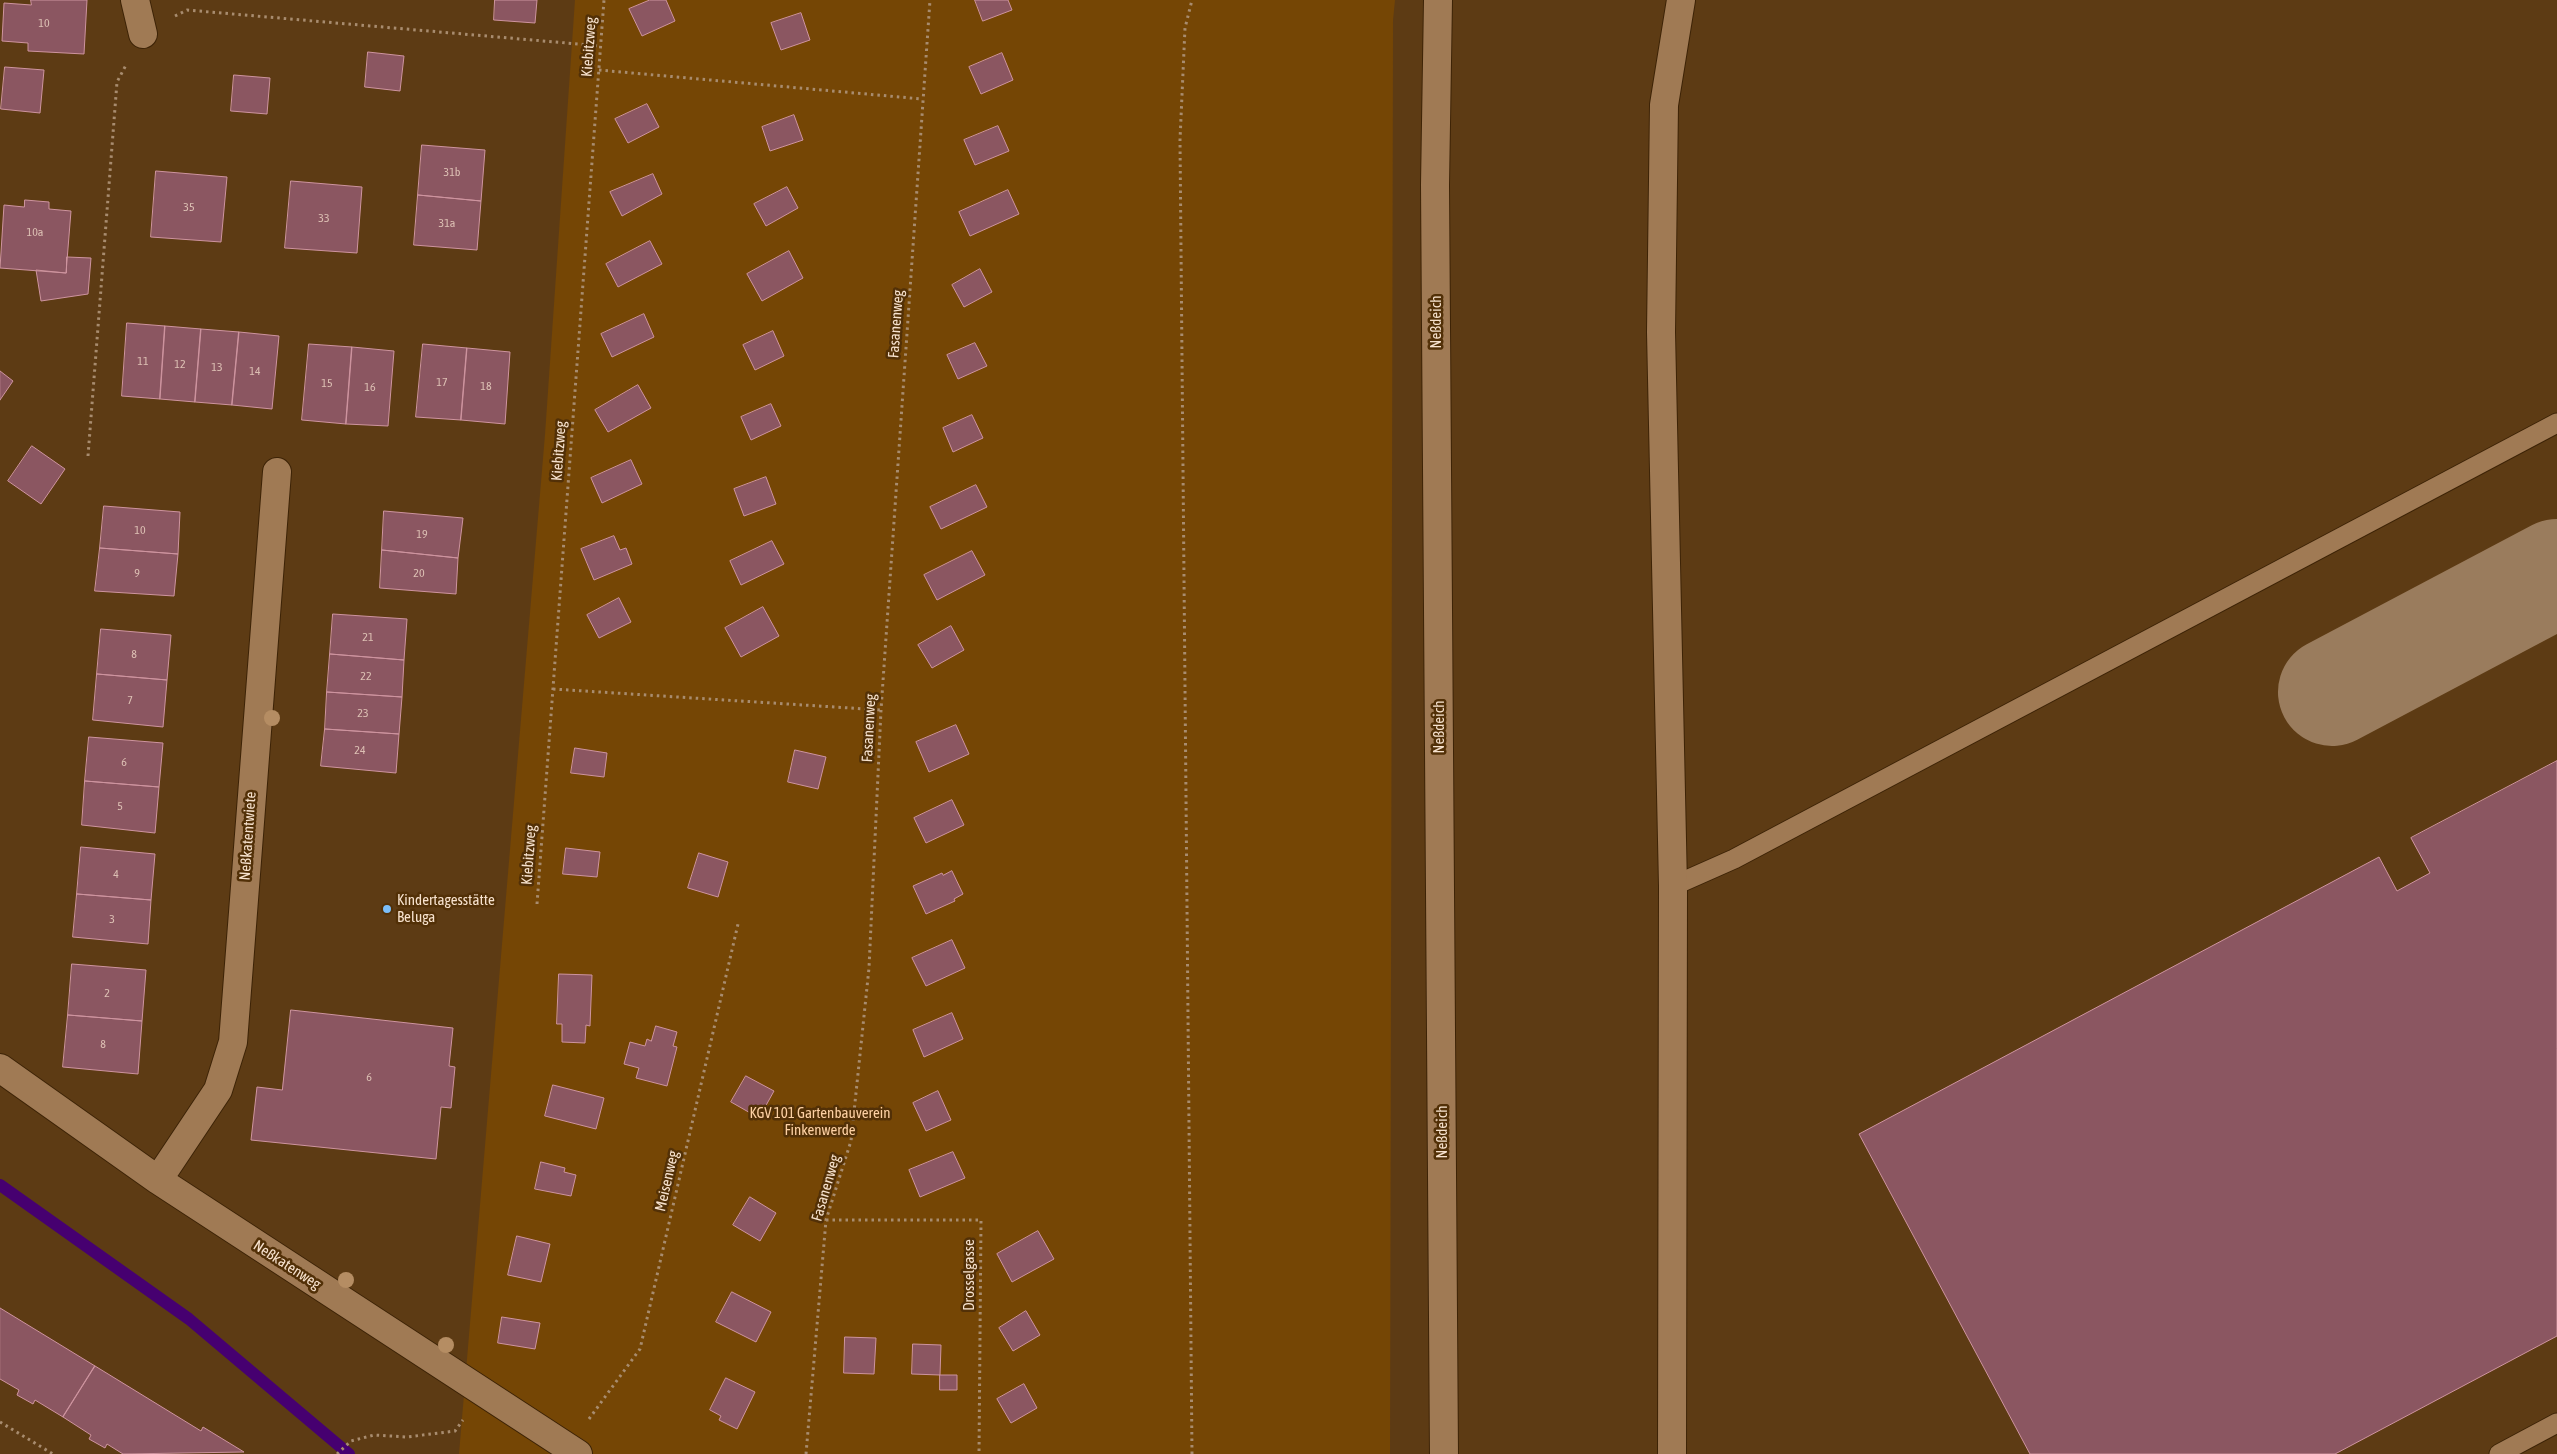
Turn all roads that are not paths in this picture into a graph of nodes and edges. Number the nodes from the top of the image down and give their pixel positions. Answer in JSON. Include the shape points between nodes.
{"nodes":[{"id":1,"x":135,"y":0,"type":"edge"},
{"id":2,"x":1438,"y":0,"type":"edge"},
{"id":3,"x":1681,"y":0,"type":"edge"},
{"id":4,"x":143,"y":34,"type":"road end"},
{"id":5,"x":2557,"y":423,"type":"edge"},
{"id":6,"x":277,"y":472,"type":"dead end"},
{"id":7,"x":1673,"y":886,"type":"junction"},
{"id":8,"x":0,"y":1068,"type":"edge"},
{"id":9,"x":158,"y":1180,"type":"junction"},
{"id":10,"x":2557,"y":1424,"type":"edge"},
{"id":11,"x":578,"y":1454,"type":"edge"},
{"id":12,"x":1444,"y":1454,"type":"edge"},
{"id":13,"x":1672,"y":1454,"type":"edge"},
{"id":14,"x":2499,"y":1454,"type":"edge"}],
"edges":[{"from":1,"to":4,"type":"street"},
{"from":2,"to":12,"type":"street","name":"Neßdeich","via":[[1435,185]]},
{"from":3,"to":7,"type":"street","via":[[1664,105],[1662,302]]},
{"from":5,"to":7,"type":"lane","via":[[1734,859]]},
{"from":6,"to":9,"type":"street","name":"Neßkatentwiete","via":[[232,1042],[218,1090]]},
{"from":7,"to":13,"type":"street"},
{"from":8,"to":9,"type":"street","name":"Neßkatenweg"},
{"from":9,"to":11,"type":"street","name":"Neßkatenweg"},
{"from":10,"to":14,"type":"lane"}]}
